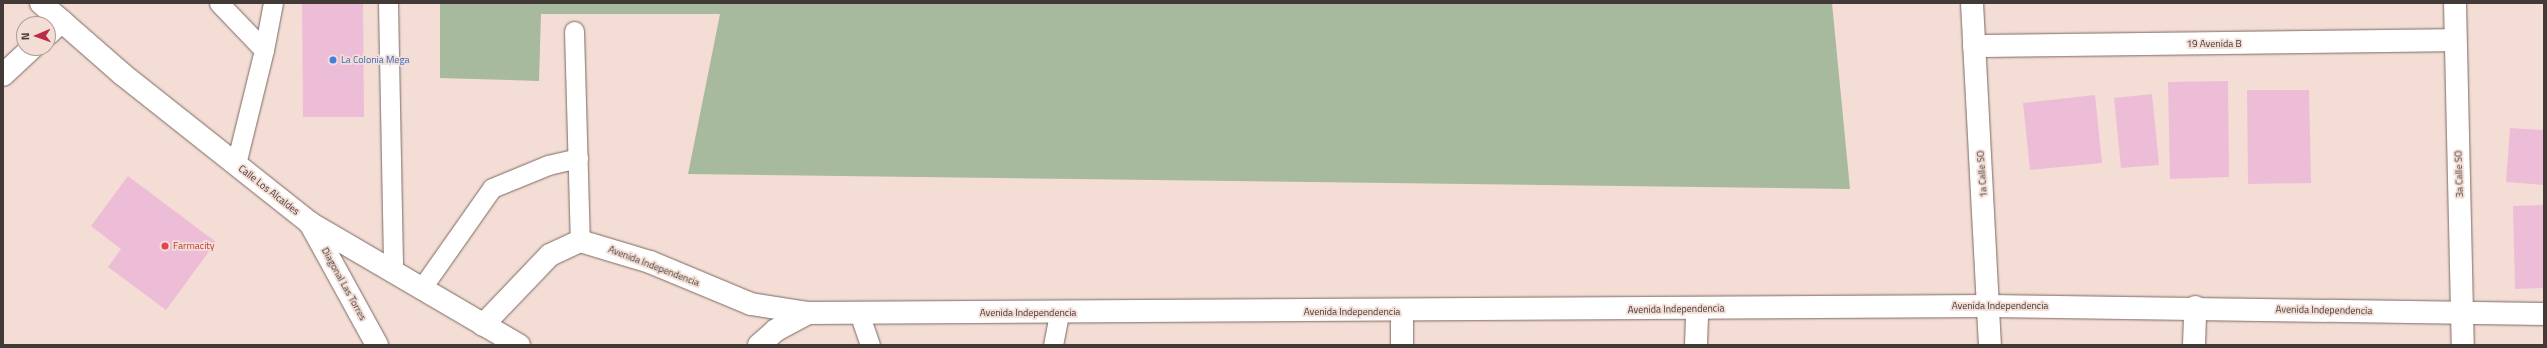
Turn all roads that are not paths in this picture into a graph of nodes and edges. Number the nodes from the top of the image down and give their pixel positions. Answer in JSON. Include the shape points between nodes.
{"nodes":[{"id":1,"x":41,"y":3,"type":"edge"},
{"id":2,"x":219,"y":3,"type":"edge"},
{"id":3,"x":273,"y":3,"type":"edge"},
{"id":4,"x":388,"y":3,"type":"edge"},
{"id":5,"x":1972,"y":3,"type":"edge"},
{"id":6,"x":2454,"y":3,"type":"edge"},
{"id":7,"x":49,"y":16,"type":"edge"},
{"id":8,"x":56,"y":28,"type":"edge"},
{"id":9,"x":574,"y":31,"type":"dead end"},
{"id":10,"x":2455,"y":40,"type":"junction"},
{"id":11,"x":1974,"y":46,"type":"junction"},
{"id":12,"x":264,"y":50,"type":"junction"},
{"id":13,"x":23,"y":56,"type":"edge"},
{"id":14,"x":3,"y":75,"type":"edge"},
{"id":15,"x":578,"y":158,"type":"junction"},
{"id":16,"x":236,"y":164,"type":"junction"},
{"id":17,"x":310,"y":223,"type":"junction"},
{"id":18,"x":580,"y":241,"type":"junction"},
{"id":19,"x":393,"y":272,"type":"junction"},
{"id":20,"x":421,"y":289,"type":"junction"},
{"id":21,"x":1990,"y":306,"type":"junction"},
{"id":22,"x":2195,"y":307,"type":"junction"},
{"id":23,"x":1697,"y":309,"type":"junction"},
{"id":24,"x":1402,"y":312,"type":"junction"},
{"id":25,"x":808,"y":313,"type":"junction"},
{"id":26,"x":859,"y":313,"type":"junction"},
{"id":27,"x":1059,"y":313,"type":"junction"},
{"id":28,"x":2463,"y":313,"type":"junction"},
{"id":29,"x":2544,"y":314,"type":"edge"},
{"id":30,"x":483,"y":325,"type":"junction"},
{"id":31,"x":377,"y":345,"type":"edge"},
{"id":32,"x":519,"y":345,"type":"edge"},
{"id":33,"x":759,"y":345,"type":"edge"},
{"id":34,"x":870,"y":345,"type":"edge"},
{"id":35,"x":1053,"y":345,"type":"edge"},
{"id":36,"x":1402,"y":345,"type":"edge"},
{"id":37,"x":1696,"y":345,"type":"edge"},
{"id":38,"x":1990,"y":345,"type":"edge"},
{"id":39,"x":2194,"y":345,"type":"edge"},
{"id":40,"x":2463,"y":345,"type":"edge"}],
"edges":[{"from":1,"to":7,"type":"street","name":"Calle Los Alcaldes"},
{"from":2,"to":12,"type":"lane"},
{"from":3,"to":12,"type":"lane"},
{"from":4,"to":19,"type":"lane"},
{"from":5,"to":11,"type":"street","name":"1a Calle SO"},
{"from":6,"to":10,"type":"street","name":"3a Calle SO"},
{"from":8,"to":16,"type":"street","name":"Calle Los Alcaldes"},
{"from":9,"to":15,"type":"lane"},
{"from":10,"to":11,"type":"street","name":"19 Avenida B"},
{"from":10,"to":28,"type":"street","name":"3a Calle SO"},
{"from":11,"to":21,"type":"street","name":"1a Calle SO"},
{"from":12,"to":16,"type":"lane"},
{"from":13,"to":14,"type":"street"},
{"from":15,"to":18,"type":"lane"},
{"from":15,"to":20,"type":"lane","via":[[548,165],[492,188]]},
{"from":16,"to":17,"type":"street","name":"Calle Los Alcaldes"},
{"from":17,"to":19,"type":"street","name":"Calle Los Alcaldes"},
{"from":17,"to":31,"type":"street","name":"Diagonal Las Torres"},
{"from":18,"to":25,"type":"street","name":"Avenida Independencia","via":[[650,262],[751,304]]},
{"from":18,"to":30,"type":"street","via":[[550,255]]},
{"from":19,"to":20,"type":"street","name":"Calle Los Alcaldes"},
{"from":20,"to":30,"type":"street","name":"Calle Los Alcaldes"},
{"from":21,"to":22,"type":"street","name":"Avenida Independencia"},
{"from":21,"to":23,"type":"street","name":"Avenida Independencia"},
{"from":21,"to":38,"type":"street","name":"1a Calle SO"},
{"from":22,"to":28,"type":"street","name":"Avenida Independencia"},
{"from":22,"to":39,"type":"street"},
{"from":23,"to":24,"type":"street","name":"Avenida Independencia"},
{"from":23,"to":37,"type":"street"},
{"from":24,"to":27,"type":"street","name":"Avenida Independencia"},
{"from":24,"to":36,"type":"street"},
{"from":25,"to":26,"type":"street","name":"Avenida Independencia"},
{"from":25,"to":33,"type":"street","name":"Avenida Independencia","via":[[776,330]]},
{"from":26,"to":27,"type":"street","name":"Avenida Independencia"},
{"from":26,"to":34,"type":"lane"},
{"from":27,"to":35,"type":"lane"},
{"from":28,"to":29,"type":"street","name":"Avenida Independencia"},
{"from":28,"to":40,"type":"street","name":"3a Calle SO"},
{"from":30,"to":32,"type":"street","name":"Calle Los Alcaldes"}]}
